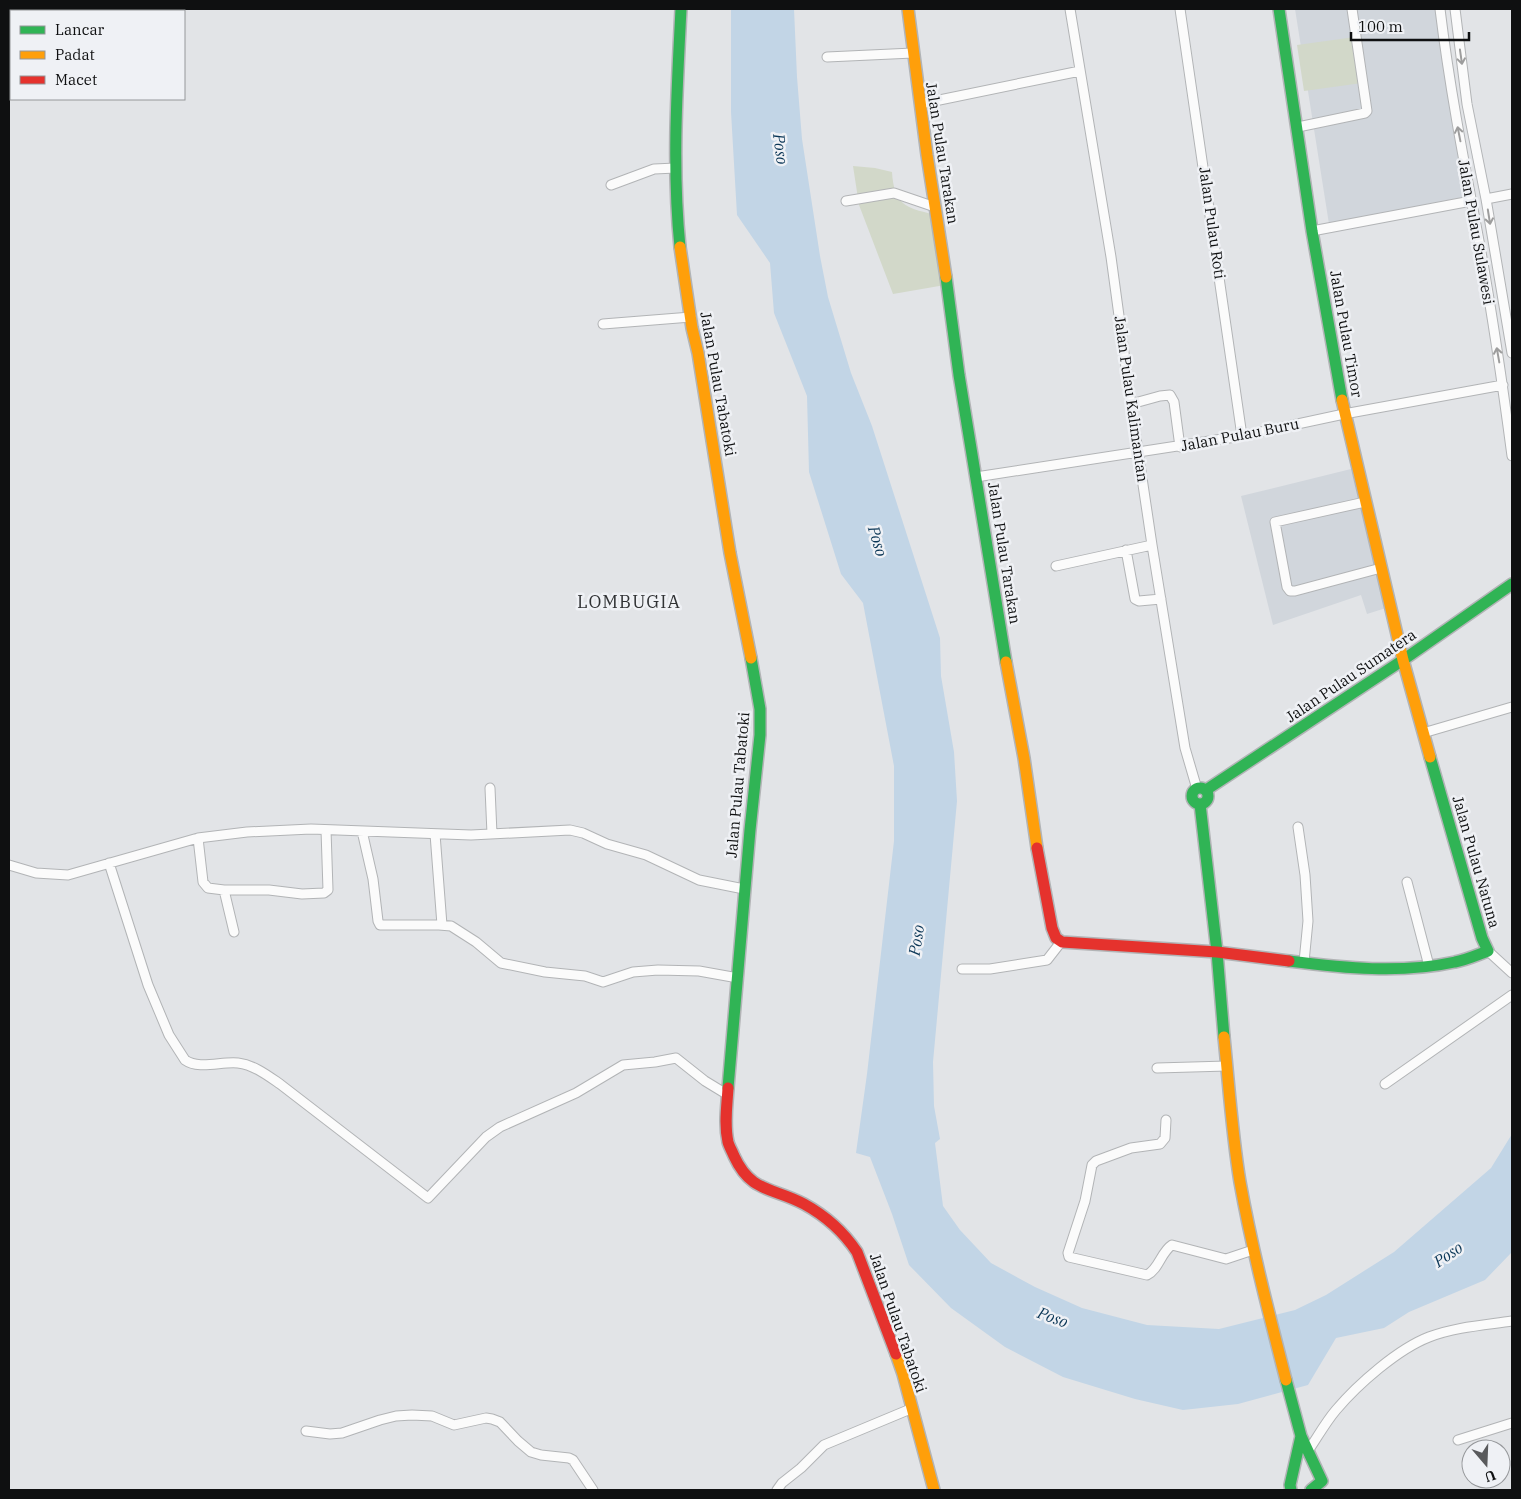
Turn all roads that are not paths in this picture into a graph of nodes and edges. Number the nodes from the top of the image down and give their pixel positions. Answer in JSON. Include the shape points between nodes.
{"nodes":[{"id":1,"x":680,"y":9,"type":"edge"},
{"id":2,"x":908,"y":9,"type":"edge"},
{"id":3,"x":1070,"y":9,"type":"edge"},
{"id":4,"x":1180,"y":9,"type":"edge"},
{"id":5,"x":1279,"y":9,"type":"edge"},
{"id":6,"x":1352,"y":9,"type":"edge"},
{"id":7,"x":1440,"y":9,"type":"edge"},
{"id":8,"x":1454,"y":9,"type":"edge"},
{"id":9,"x":913,"y":53,"type":"junction"},
{"id":10,"x":827,"y":57,"type":"dead end"},
{"id":11,"x":1080,"y":72,"type":"junction"},
{"id":12,"x":920,"y":104,"type":"junction"},
{"id":13,"x":1298,"y":127,"type":"junction"},
{"id":14,"x":676,"y":168,"type":"junction"},
{"id":15,"x":611,"y":185,"type":"dead end"},
{"id":16,"x":1512,"y":194,"type":"edge"},
{"id":17,"x":1486,"y":199,"type":"junction"},
{"id":18,"x":846,"y":201,"type":"dead end"},
{"id":19,"x":1471,"y":201,"type":"junction"},
{"id":20,"x":935,"y":207,"type":"junction"},
{"id":21,"x":1312,"y":231,"type":"junction"},
{"id":22,"x":1503,"y":300,"type":"junction"},
{"id":23,"x":1489,"y":303,"type":"junction"},
{"id":24,"x":691,"y":317,"type":"junction"},
{"id":25,"x":603,"y":324,"type":"dead end"},
{"id":26,"x":1512,"y":353,"type":"edge"},
{"id":27,"x":1503,"y":385,"type":"junction"},
{"id":28,"x":1131,"y":404,"type":"junction"},
{"id":29,"x":1344,"y":414,"type":"junction"},
{"id":30,"x":1242,"y":436,"type":"junction"},
{"id":31,"x":1180,"y":447,"type":"junction"},
{"id":32,"x":1138,"y":454,"type":"junction"},
{"id":33,"x":1512,"y":456,"type":"edge"},
{"id":34,"x":976,"y":477,"type":"junction"},
{"id":35,"x":1365,"y":502,"type":"junction"},
{"id":36,"x":1152,"y":545,"type":"junction"},
{"id":37,"x":1126,"y":550,"type":"junction"},
{"id":38,"x":1056,"y":566,"type":"dead end"},
{"id":39,"x":1381,"y":568,"type":"junction"},
{"id":40,"x":1512,"y":584,"type":"edge"},
{"id":41,"x":1161,"y":599,"type":"junction"},
{"id":42,"x":1403,"y":660,"type":"junction"},
{"id":43,"x":1512,"y":706,"type":"edge"},
{"id":44,"x":1423,"y":734,"type":"junction"},
{"id":45,"x":490,"y":788,"type":"dead end"},
{"id":46,"x":1201,"y":790,"type":"junction"},
{"id":47,"x":1298,"y":827,"type":"dead end"},
{"id":48,"x":326,"y":830,"type":"junction"},
{"id":49,"x":362,"y":831,"type":"junction"},
{"id":50,"x":436,"y":834,"type":"junction"},
{"id":51,"x":492,"y":834,"type":"junction"},
{"id":52,"x":198,"y":838,"type":"junction"},
{"id":53,"x":109,"y":863,"type":"junction"},
{"id":54,"x":9,"y":865,"type":"edge"},
{"id":55,"x":1407,"y":882,"type":"dead end"},
{"id":56,"x":744,"y":889,"type":"junction"},
{"id":57,"x":224,"y":890,"type":"junction"},
{"id":58,"x":442,"y":925,"type":"junction"},
{"id":59,"x":234,"y":932,"type":"dead end"},
{"id":60,"x":1061,"y":942,"type":"junction"},
{"id":61,"x":1488,"y":951,"type":"junction"},
{"id":62,"x":1217,"y":952,"type":"junction"},
{"id":63,"x":1304,"y":962,"type":"junction"},
{"id":64,"x":1429,"y":966,"type":"junction"},
{"id":65,"x":962,"y":969,"type":"dead end"},
{"id":66,"x":1512,"y":973,"type":"edge"},
{"id":67,"x":738,"y":978,"type":"junction"},
{"id":68,"x":1512,"y":995,"type":"edge"},
{"id":69,"x":1226,"y":1066,"type":"junction"},
{"id":70,"x":1157,"y":1068,"type":"dead end"},
{"id":71,"x":1385,"y":1084,"type":"dead end"},
{"id":72,"x":728,"y":1094,"type":"junction"},
{"id":73,"x":1166,"y":1120,"type":"dead end"},
{"id":74,"x":1254,"y":1255,"type":"junction"},
{"id":75,"x":1512,"y":1321,"type":"edge"},
{"id":76,"x":911,"y":1407,"type":"junction"},
{"id":77,"x":1512,"y":1423,"type":"edge"},
{"id":78,"x":306,"y":1431,"type":"dead end"},
{"id":79,"x":1300,"y":1436,"type":"junction"},
{"id":80,"x":1458,"y":1440,"type":"dead end"},
{"id":81,"x":1308,"y":1451,"type":"junction"},
{"id":82,"x":1314,"y":1465,"type":"junction"},
{"id":83,"x":1325,"y":1486,"type":"edge"},
{"id":84,"x":1289,"y":1488,"type":"edge"},
{"id":85,"x":593,"y":1490,"type":"edge"},
{"id":86,"x":777,"y":1490,"type":"edge"},
{"id":87,"x":934,"y":1490,"type":"edge"},
{"id":88,"x":1311,"y":1490,"type":"edge"}],
"edges":[{"from":1,"to":14,"type":"main road","name":"Jalan Pulau Tabatoki"},
{"from":2,"to":9,"type":"main road","name":"Jalan Pulau Tarakan"},
{"from":3,"to":11,"type":"street","name":"Jalan Pulau Kalimantan"},
{"from":4,"to":30,"type":"street","name":"Jalan Pulau Roti"},
{"from":5,"to":13,"type":"main road","name":"Jalan Pulau Timor"},
{"from":6,"to":13,"type":"street","via":[[1366,112]]},
{"from":19,"to":7,"type":"street","name":"Jalan Pulau Sulawesi","one_way":true},
{"from":8,"to":17,"type":"street","name":"Jalan Pulau Sulawesi","one_way":true,"via":[[1467,104]]},
{"from":9,"to":10,"type":"street"},
{"from":9,"to":12,"type":"main road","name":"Jalan Pulau Tarakan"},
{"from":11,"to":12,"type":"street"},
{"from":11,"to":28,"type":"street","name":"Jalan Pulau Kalimantan","via":[[1111,257]]},
{"from":12,"to":20,"type":"main road","name":"Jalan Pulau Tarakan"},
{"from":13,"to":21,"type":"main road","name":"Jalan Pulau Timor"},
{"from":14,"to":15,"type":"street","via":[[654,169]]},
{"from":14,"to":24,"type":"main road","name":"Jalan Pulau Tabatoki","via":[[678,228]]},
{"from":16,"to":17,"type":"street"},
{"from":17,"to":22,"type":"street","name":"Jalan Pulau Sulawesi","one_way":true},
{"from":18,"to":20,"type":"street","via":[[894,193]]},
{"from":19,"to":21,"type":"street"},
{"from":19,"to":23,"type":"street","name":"Jalan Pulau Sulawesi"},
{"from":20,"to":34,"type":"main road","name":"Jalan Pulau Tarakan"},
{"from":21,"to":29,"type":"main road","name":"Jalan Pulau Timor"},
{"from":22,"to":23,"type":"street"},
{"from":22,"to":26,"type":"street","name":"Jalan Pulau Sulawesi"},
{"from":27,"to":23,"type":"street","name":"Jalan Pulau Sulawesi","one_way":true},
{"from":24,"to":25,"type":"street"},
{"from":24,"to":56,"type":"main road","name":"Jalan Pulau Tabatoki","via":[[730,553],[760,709]]},
{"from":27,"to":29,"type":"street","name":"Jalan Pulau Buru"},
{"from":27,"to":33,"type":"street","name":"Jalan Pulau Sulawesi"},
{"from":28,"to":31,"type":"street","via":[[1170,395],[1174,402]]},
{"from":28,"to":32,"type":"street","name":"Jalan Pulau Kalimantan"},
{"from":29,"to":30,"type":"street","name":"Jalan Pulau Buru"},
{"from":29,"to":35,"type":"main road","name":"Jalan Pulau Timor"},
{"from":30,"to":31,"type":"street","name":"Jalan Pulau Buru"},
{"from":31,"to":32,"type":"street","name":"Jalan Pulau Buru"},
{"from":32,"to":34,"type":"street","name":"Jalan Pulau Buru"},
{"from":32,"to":36,"type":"street","name":"Jalan Pulau Kalimantan"},
{"from":34,"to":60,"type":"main road","name":"Jalan Pulau Tarakan","via":[[1039,858],[1053,934]]},
{"from":35,"to":39,"type":"main road","name":"Jalan Pulau Timor"},
{"from":35,"to":39,"type":"street","via":[[1275,522],[1287,587],[1296,591]]},
{"from":36,"to":37,"type":"street"},
{"from":36,"to":41,"type":"street","name":"Jalan Pulau Kalimantan"},
{"from":37,"to":38,"type":"street"},
{"from":37,"to":41,"type":"street","via":[[1136,599],[1139,602]]},
{"from":39,"to":42,"type":"main road","name":"Jalan Pulau Timor"},
{"from":40,"to":42,"type":"main road","name":"Jalan Pulau Sumatera"},
{"from":41,"to":46,"type":"street","name":"Jalan Pulau Kalimantan","via":[[1185,748]]},
{"from":42,"to":44,"type":"main road","name":"Jalan Pulau Natuna"},
{"from":42,"to":46,"type":"main road","name":"Jalan Pulau Sumatera"},
{"from":43,"to":44,"type":"street"},
{"from":44,"to":61,"type":"main road","name":"Jalan Pulau Natuna"},
{"from":45,"to":51,"type":"street"},
{"from":46,"to":62,"type":"main road","via":[[1208,795],[1207,800],[1200,804]]},
{"from":47,"to":63,"type":"street","via":[[1308,922]]},
{"from":48,"to":49,"type":"street"},
{"from":48,"to":52,"type":"street","via":[[247,832]]},
{"from":48,"to":57,"type":"street","via":[[326,892]]},
{"from":49,"to":50,"type":"street"},
{"from":49,"to":58,"type":"street","via":[[379,925]]},
{"from":50,"to":51,"type":"street"},
{"from":50,"to":58,"type":"street"},
{"from":51,"to":56,"type":"street","via":[[578,831],[607,844],[646,855],[699,880]]},
{"from":52,"to":53,"type":"street"},
{"from":52,"to":57,"type":"street","via":[[204,884]]},
{"from":53,"to":54,"type":"street","via":[[68,875],[36,873]]},
{"from":53,"to":72,"type":"street","via":[[148,985],[169,1035],[185,1060],[200,1064],[238,1063],[259,1070],[428,1198],[494,1130],[576,1093],[623,1064],[676,1058]]},
{"from":55,"to":64,"type":"street"},
{"from":56,"to":67,"type":"main road","name":"Jalan Pulau Tabatoki"},
{"from":57,"to":59,"type":"street"},
{"from":58,"to":67,"type":"street","via":[[459,930],[500,963],[527,969],[585,976],[604,982],[633,972],[658,970],[699,971]]},
{"from":60,"to":62,"type":"main road"},
{"from":60,"to":65,"type":"street","via":[[1047,960],[988,970]]},
{"from":61,"to":64,"type":"main road","name":"Jalan Pulau Natuna","via":[[1470,959]]},
{"from":61,"to":66,"type":"street"},
{"from":62,"to":63,"type":"main road","name":"Jalan Pulau Natuna"},
{"from":62,"to":69,"type":"main road"},
{"from":63,"to":64,"type":"main road","name":"Jalan Pulau Natuna","via":[[1386,970]]},
{"from":67,"to":72,"type":"main road","name":"Jalan Pulau Tabatoki"},
{"from":68,"to":71,"type":"street"},
{"from":69,"to":70,"type":"street"},
{"from":69,"to":74,"type":"main road","via":[[1240,1182]]},
{"from":72,"to":76,"type":"main road","name":"Jalan Pulau Tabatoki","via":[[728,1143],[748,1178],[827,1218],[847,1236],[858,1252],[892,1342]]},
{"from":73,"to":74,"type":"street","via":[[1165,1138],[1160,1144],[1131,1148],[1092,1165],[1069,1257],[1147,1275],[1153,1272],[1172,1245],[1226,1259]]},
{"from":74,"to":79,"type":"main road"},
{"from":75,"to":81,"type":"street","via":[[1441,1333],[1405,1349],[1344,1402]]},
{"from":76,"to":86,"type":"street","via":[[824,1445]]},
{"from":76,"to":87,"type":"main road","name":"Jalan Pulau Tabatoki"},
{"from":77,"to":80,"type":"street"},
{"from":78,"to":85,"type":"street","via":[[342,1433],[396,1416],[432,1416],[454,1424],[492,1419],[500,1422],[531,1452],[573,1460]]},
{"from":79,"to":81,"type":"main road"},
{"from":79,"to":84,"type":"main road"},
{"from":81,"to":82,"type":"main road"},
{"from":82,"to":83,"type":"main road"},
{"from":82,"to":84,"type":"main road","via":[[1297,1476]]},
{"from":83,"to":88,"type":"main road"}]}
